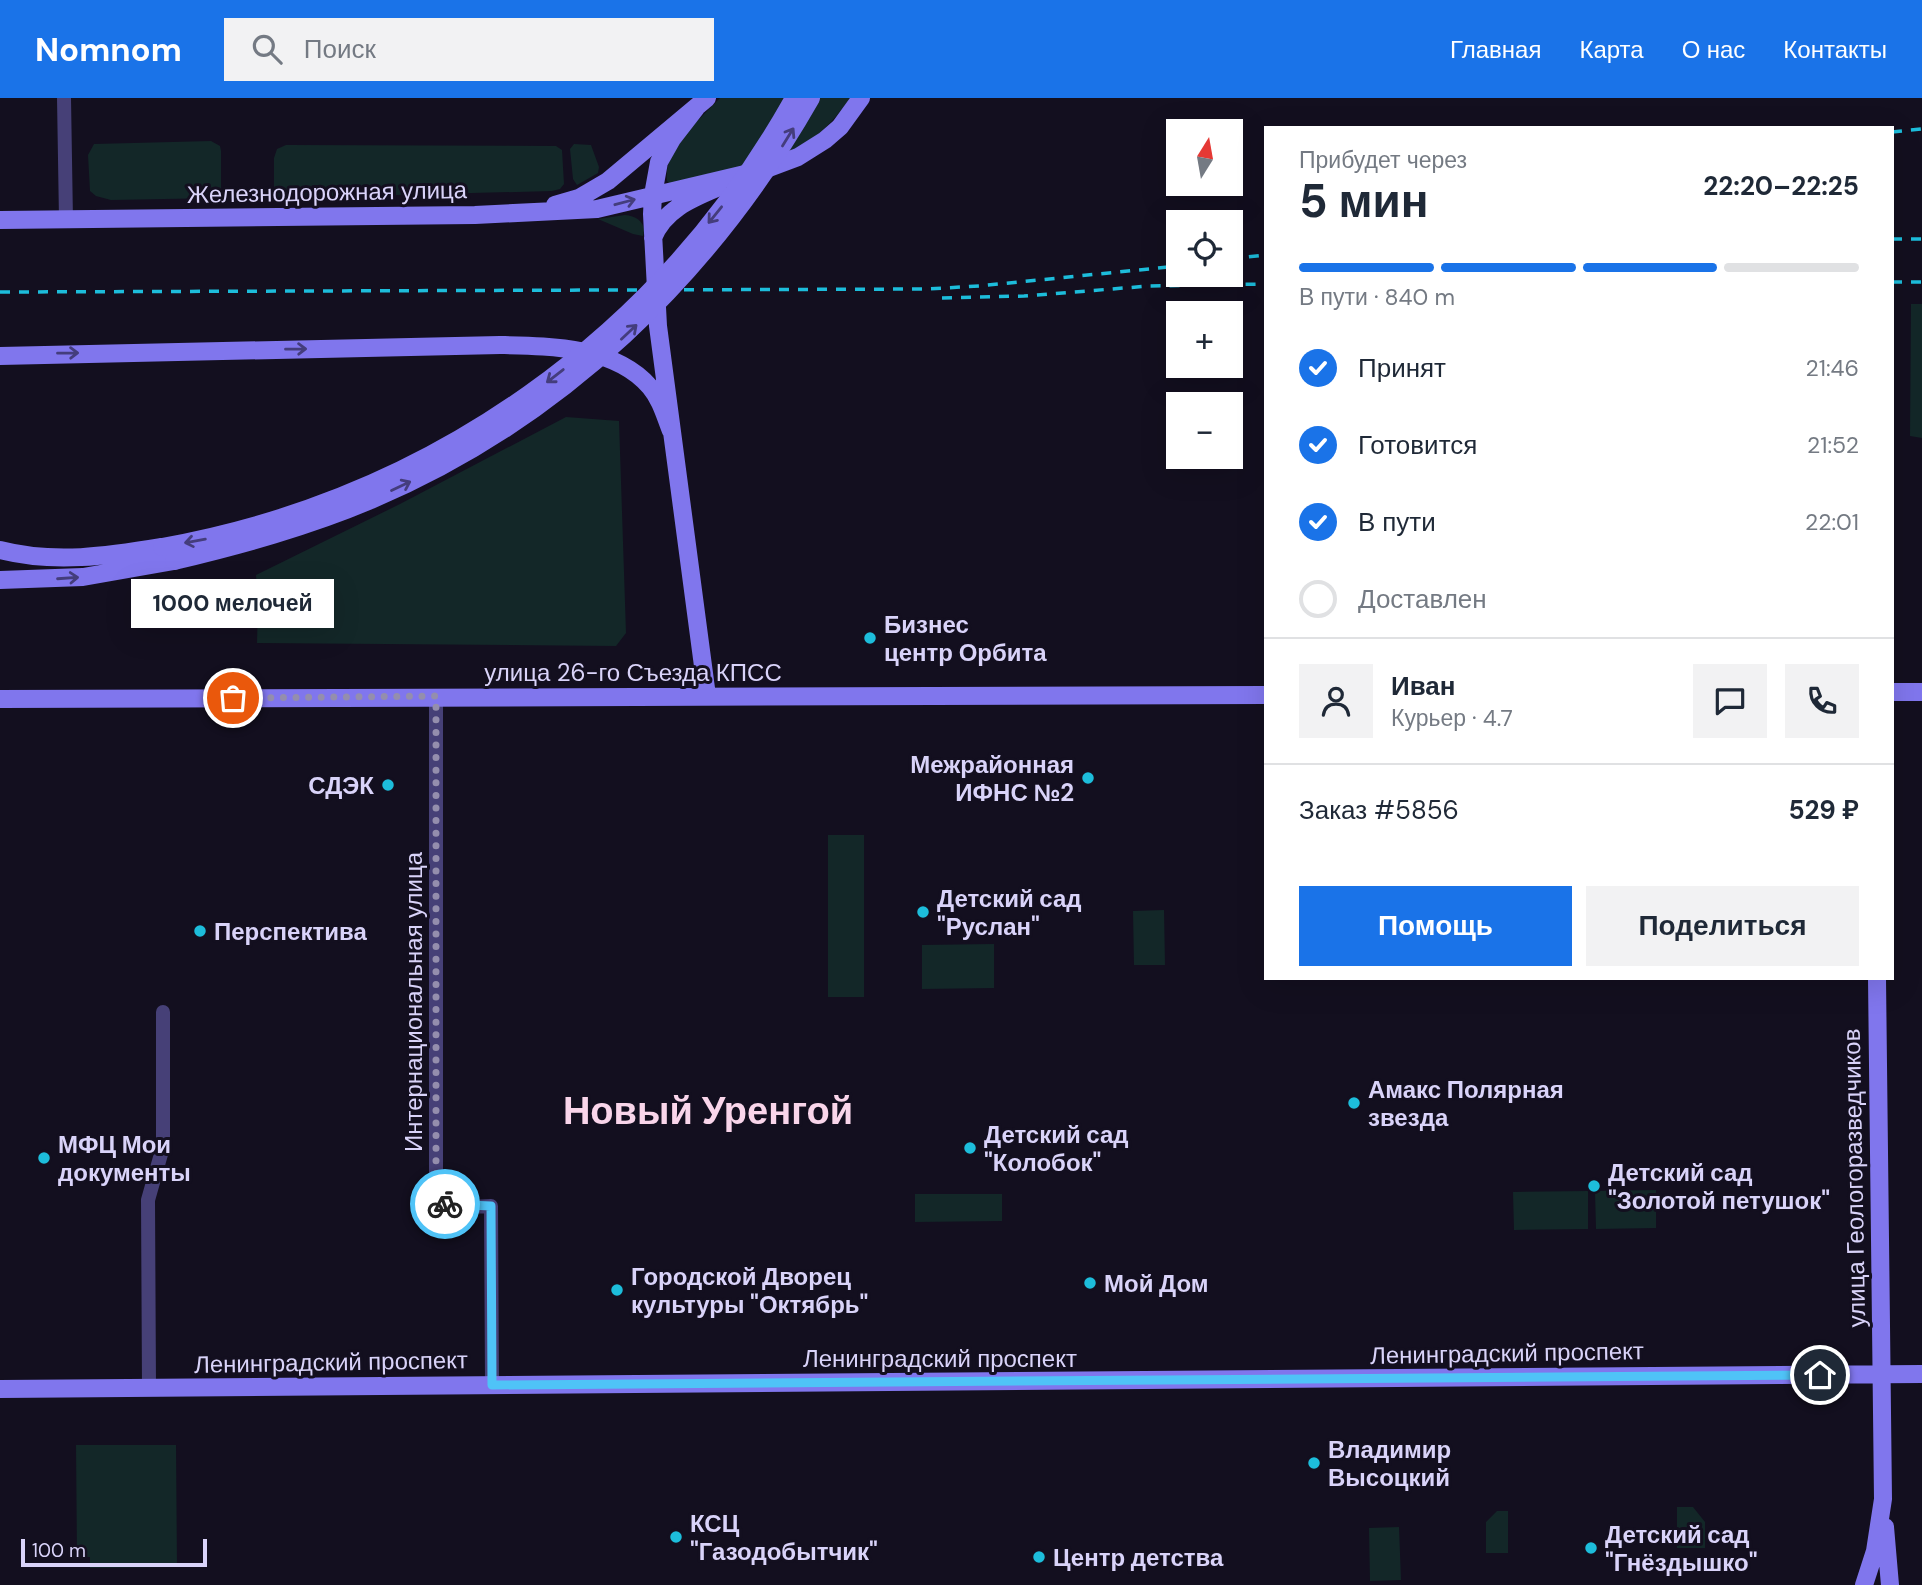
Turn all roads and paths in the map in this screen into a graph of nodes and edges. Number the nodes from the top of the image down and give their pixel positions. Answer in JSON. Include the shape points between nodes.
{"nodes":[{"id":1,"x":64,"y":98,"type":"edge"},
{"id":2,"x":794,"y":98,"type":"edge"},
{"id":3,"x":811,"y":98,"type":"edge"},
{"id":4,"x":861,"y":98,"type":"edge"},
{"id":5,"x":701,"y":103,"type":"edge"},
{"id":6,"x":766,"y":169,"type":"junction"},
{"id":7,"x":653,"y":195,"type":"junction"},
{"id":8,"x":524,"y":213,"type":"junction"},
{"id":9,"x":0,"y":219,"type":"edge"},
{"id":10,"x":65,"y":220,"type":"junction"},
{"id":11,"x":653,"y":239,"type":"junction"},
{"id":12,"x":0,"y":356,"type":"edge"},
{"id":13,"x":671,"y":431,"type":"junction"},
{"id":14,"x":0,"y":550,"type":"edge"},
{"id":15,"x":0,"y":580,"type":"edge"},
{"id":16,"x":1894,"y":692,"type":"edge"},
{"id":17,"x":1922,"y":692,"type":"edge"},
{"id":18,"x":1264,"y":695,"type":"edge"},
{"id":19,"x":436,"y":696,"type":"junction"},
{"id":20,"x":707,"y":696,"type":"junction"},
{"id":21,"x":0,"y":699,"type":"edge"},
{"id":22,"x":1877,"y":980,"type":"edge"},
{"id":23,"x":163,"y":1012,"type":"dead end"},
{"id":24,"x":1881,"y":1374,"type":"junction"},
{"id":25,"x":1922,"y":1374,"type":"edge"},
{"id":26,"x":492,"y":1385,"type":"junction"},
{"id":27,"x":149,"y":1388,"type":"junction"},
{"id":28,"x":0,"y":1390,"type":"edge"},
{"id":29,"x":1883,"y":1499,"type":"junction"},
{"id":30,"x":1864,"y":1585,"type":"edge"},
{"id":31,"x":1890,"y":1585,"type":"edge"}],
"edges":[{"from":1,"to":10,"type":"street"},
{"from":2,"to":14,"type":"main road","one_way":true,"bridge":true,"via":[[752,167],[659,281],[533,393],[430,456],[322,505],[210,538],[117,555],[37,557]]},
{"from":15,"to":3,"type":"main road","one_way":true,"bridge":true,"via":[[83,577],[254,541],[370,500],[472,449],[542,405],[611,349],[678,283],[736,214]]},
{"from":4,"to":6,"type":"main road","via":[[825,139]]},
{"from":5,"to":7,"type":"main road","via":[[665,149]]},
{"from":5,"to":8,"type":"main road","via":[[593,191]]},
{"from":6,"to":7,"type":"main road","name":"Железнодорожная улица"},
{"from":6,"to":11,"type":"main road","via":[[674,209]]},
{"from":8,"to":7,"type":"main road","name":"Железнодорожная улица","one_way":true,"via":[[597,209]]},
{"from":7,"to":11,"type":"main road"},
{"from":8,"to":10,"type":"main road","name":"Железнодорожная улица"},
{"from":9,"to":10,"type":"main road","name":"Железнодорожная улица"},
{"from":11,"to":13,"type":"main road"},
{"from":12,"to":13,"type":"main road","one_way":true,"via":[[500,345],[560,348],[599,356],[642,379],[661,403]]},
{"from":13,"to":20,"type":"main road"},
{"from":16,"to":17,"type":"main road"},
{"from":18,"to":20,"type":"main road","name":"улица 26-го Съезда КПСС"},
{"from":19,"to":20,"type":"main road","name":"улица 26-го Съезда КПСС"},
{"from":19,"to":21,"type":"main road","name":"улица 26-го Съезда КПСС"},
{"from":19,"to":26,"type":"street","name":"Интернациональная улица","via":[[436,1193],[446,1205],[491,1206]]},
{"from":22,"to":24,"type":"main road","name":"улица Геологоразведчиков"},
{"from":23,"to":27,"type":"street","via":[[163,1147],[148,1200]]},
{"from":24,"to":25,"type":"main road","name":"Ленинградский проспект"},
{"from":24,"to":26,"type":"main road","name":"Ленинградский проспект"},
{"from":24,"to":29,"type":"main road","name":"улица Геологоразведчиков"},
{"from":26,"to":27,"type":"main road","name":"Ленинградский проспект"},
{"from":27,"to":28,"type":"main road","name":"Ленинградский проспект"},
{"from":29,"to":30,"type":"main road","name":"улица Геологоразведчиков"},
{"from":29,"to":31,"type":"main road"}]}
